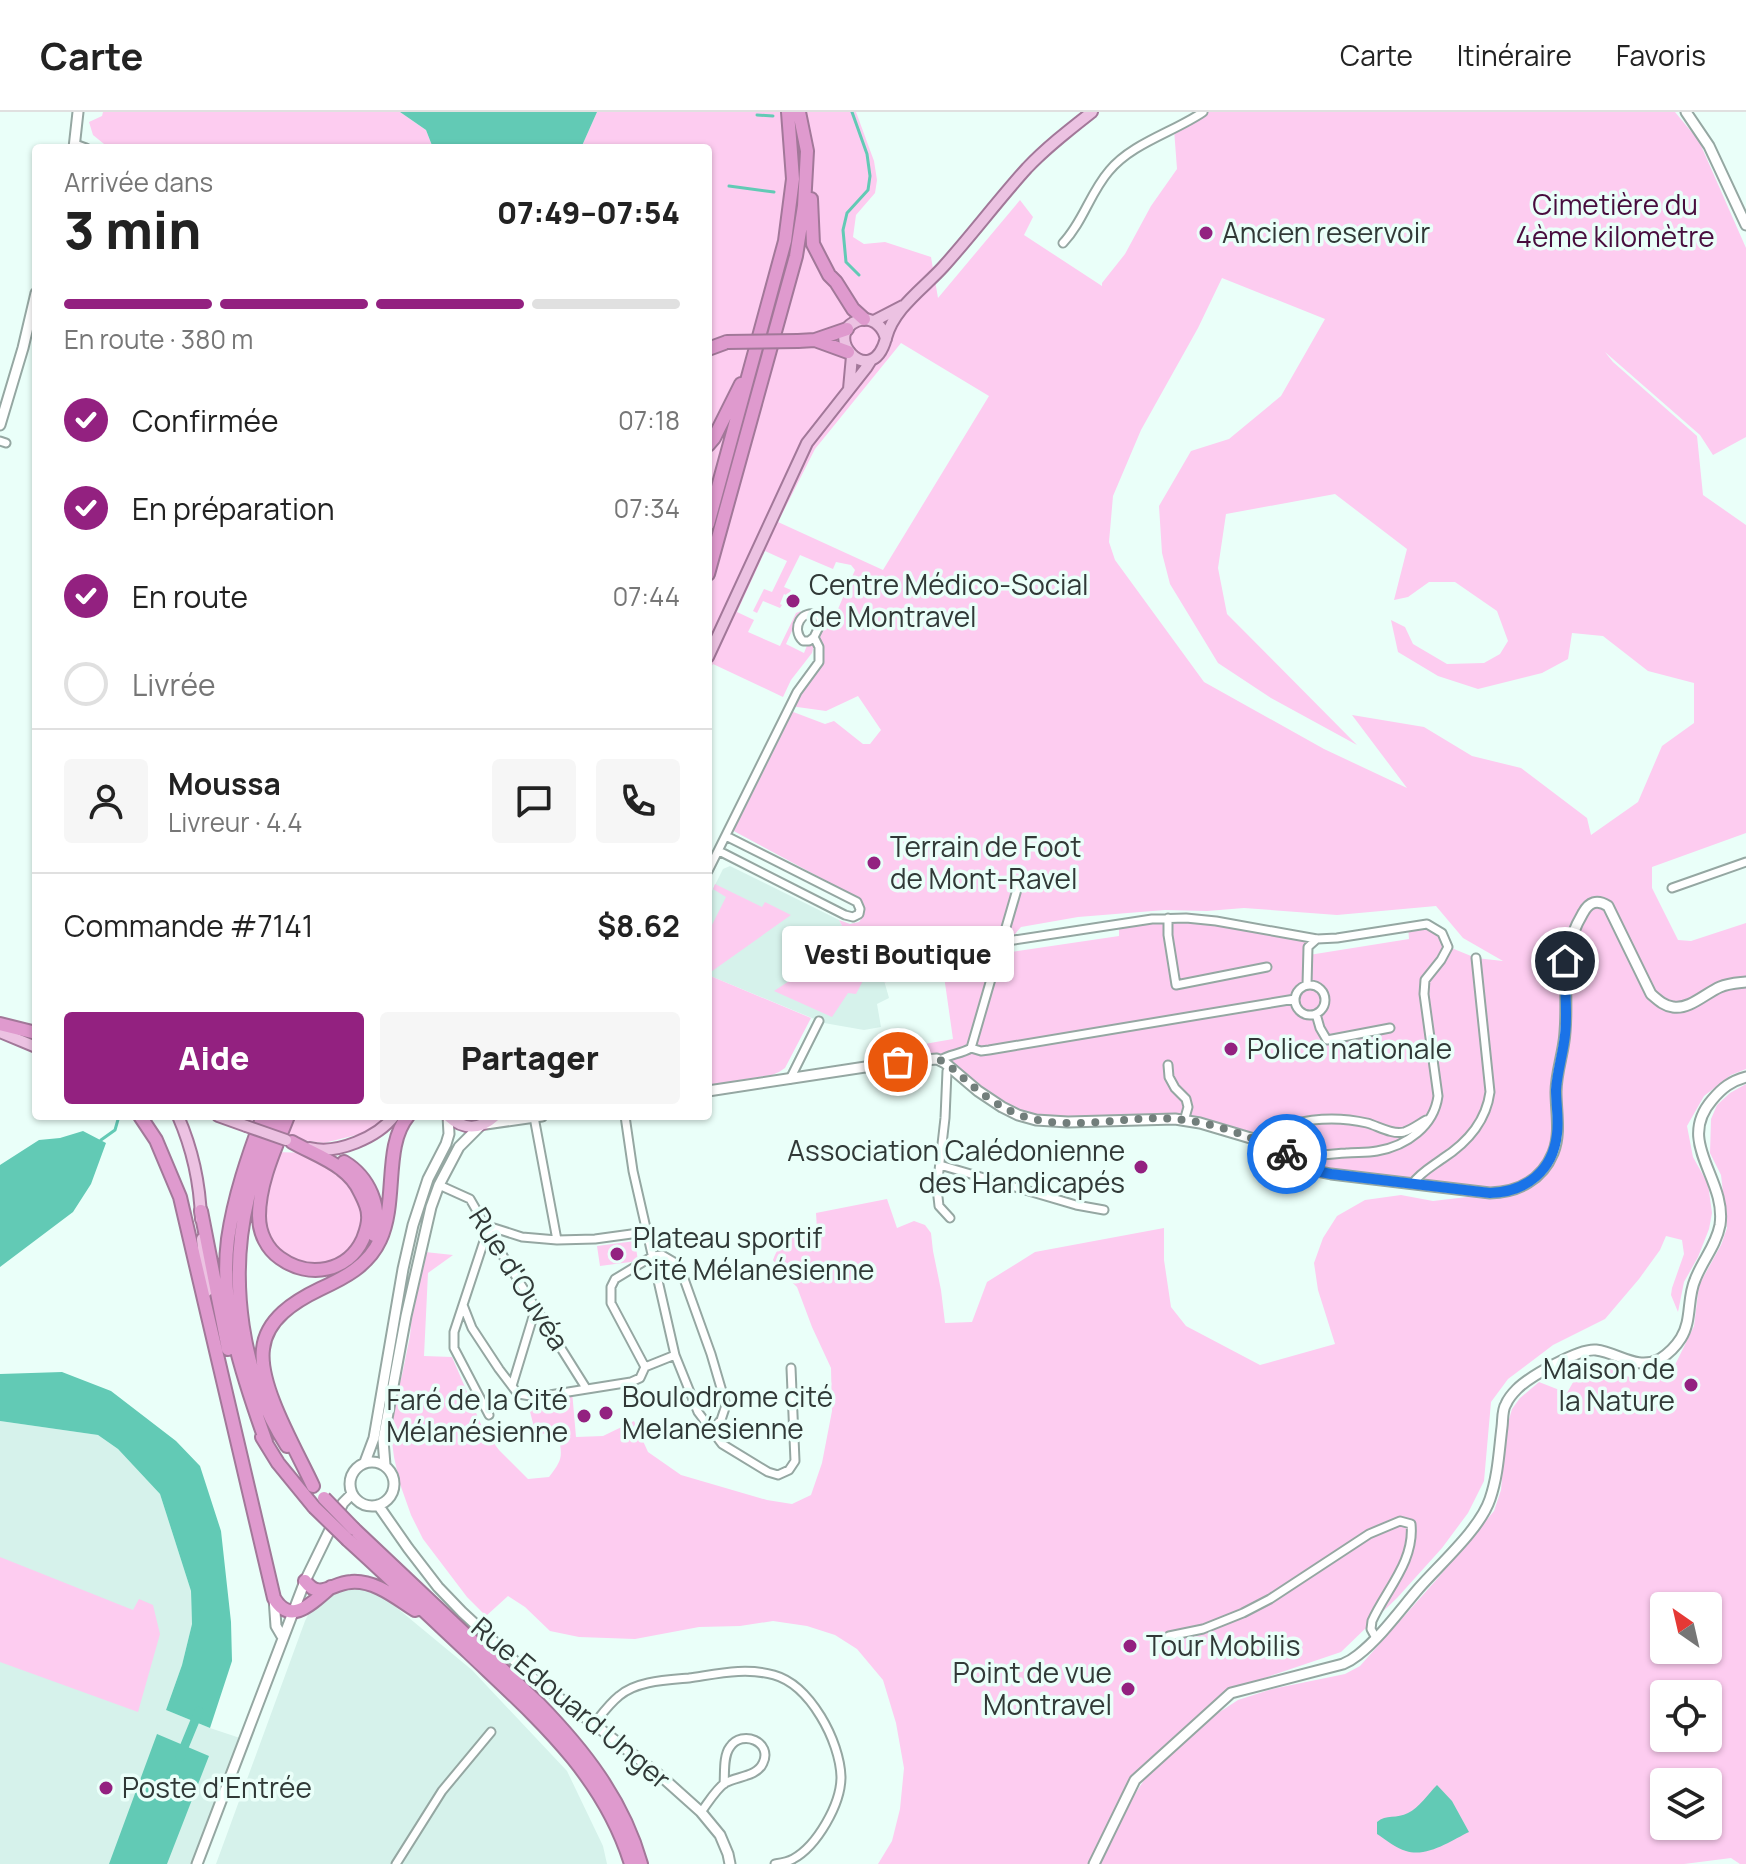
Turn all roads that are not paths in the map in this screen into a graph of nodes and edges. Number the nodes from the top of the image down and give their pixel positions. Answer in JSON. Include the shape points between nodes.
{"nodes":[{"id":1,"x":78,"y":112,"type":"edge"},
{"id":2,"x":788,"y":112,"type":"edge"},
{"id":3,"x":799,"y":112,"type":"edge"},
{"id":4,"x":1092,"y":112,"type":"edge"},
{"id":5,"x":1203,"y":112,"type":"edge"},
{"id":6,"x":1686,"y":112,"type":"edge"},
{"id":7,"x":74,"y":144,"type":"edge"},
{"id":8,"x":807,"y":151,"type":"junction"},
{"id":9,"x":1746,"y":225,"type":"edge"},
{"id":10,"x":1063,"y":243,"type":"dead end"},
{"id":11,"x":904,"y":306,"type":"junction"},
{"id":12,"x":32,"y":310,"type":"edge"},
{"id":13,"x":869,"y":320,"type":"junction"},
{"id":14,"x":847,"y":329,"type":"junction"},
{"id":15,"x":886,"y":339,"type":"junction"},
{"id":16,"x":815,"y":340,"type":"junction"},
{"id":17,"x":712,"y":346,"type":"edge"},
{"id":18,"x":850,"y":354,"type":"junction"},
{"id":19,"x":871,"y":360,"type":"junction"},
{"id":20,"x":752,"y":363,"type":"junction"},
{"id":21,"x":849,"y":389,"type":"junction"},
{"id":22,"x":0,"y":425,"type":"edge"},
{"id":23,"x":712,"y":440,"type":"edge"},
{"id":24,"x":712,"y":509,"type":"edge"},
{"id":25,"x":712,"y":560,"type":"edge"},
{"id":26,"x":814,"y":637,"type":"dead end"},
{"id":27,"x":712,"y":648,"type":"edge"},
{"id":28,"x":726,"y":836,"type":"junction"},
{"id":29,"x":719,"y":851,"type":"junction"},
{"id":30,"x":1746,"y":862,"type":"edge"},
{"id":31,"x":712,"y":864,"type":"edge"},
{"id":32,"x":1018,"y":886,"type":"dead end"},
{"id":33,"x":1672,"y":888,"type":"dead end"},
{"id":34,"x":1168,"y":918,"type":"junction"},
{"id":35,"x":1317,"y":939,"type":"junction"},
{"id":36,"x":1001,"y":942,"type":"junction"},
{"id":37,"x":1476,"y":958,"type":"dead end"},
{"id":38,"x":1267,"y":967,"type":"dead end"},
{"id":39,"x":1746,"y":982,"type":"edge"},
{"id":40,"x":1307,"y":985,"type":"junction"},
{"id":41,"x":1295,"y":999,"type":"junction"},
{"id":42,"x":1316,"y":1014,"type":"junction"},
{"id":43,"x":819,"y":1021,"type":"dead end"},
{"id":44,"x":0,"y":1024,"type":"edge"},
{"id":45,"x":1390,"y":1028,"type":"dead end"},
{"id":46,"x":0,"y":1032,"type":"edge"},
{"id":47,"x":32,"y":1032,"type":"edge"},
{"id":48,"x":32,"y":1045,"type":"edge"},
{"id":49,"x":971,"y":1048,"type":"junction"},
{"id":50,"x":940,"y":1060,"type":"junction"},
{"id":51,"x":1168,"y":1065,"type":"dead end"},
{"id":52,"x":950,"y":1067,"type":"junction"},
{"id":53,"x":1746,"y":1077,"type":"edge"},
{"id":54,"x":790,"y":1079,"type":"junction"},
{"id":55,"x":712,"y":1090,"type":"edge"},
{"id":56,"x":1432,"y":1118,"type":"junction"},
{"id":57,"x":143,"y":1120,"type":"edge"},
{"id":58,"x":180,"y":1120,"type":"edge"},
{"id":59,"x":229,"y":1120,"type":"edge"},
{"id":60,"x":262,"y":1120,"type":"edge"},
{"id":61,"x":274,"y":1120,"type":"edge"},
{"id":62,"x":287,"y":1120,"type":"edge"},
{"id":63,"x":391,"y":1120,"type":"edge"},
{"id":64,"x":405,"y":1120,"type":"edge"},
{"id":65,"x":448,"y":1120,"type":"edge"},
{"id":66,"x":454,"y":1120,"type":"edge"},
{"id":67,"x":490,"y":1120,"type":"edge"},
{"id":68,"x":513,"y":1120,"type":"edge"},
{"id":69,"x":532,"y":1120,"type":"edge"},
{"id":70,"x":626,"y":1120,"type":"edge"},
{"id":71,"x":1184,"y":1121,"type":"junction"},
{"id":72,"x":483,"y":1125,"type":"junction"},
{"id":73,"x":289,"y":1141,"type":"junction"},
{"id":74,"x":1264,"y":1142,"type":"junction"},
{"id":75,"x":318,"y":1150,"type":"junction"},
{"id":76,"x":1295,"y":1158,"type":"junction"},
{"id":77,"x":940,"y":1165,"type":"junction"},
{"id":78,"x":1412,"y":1184,"type":"junction"},
{"id":79,"x":439,"y":1185,"type":"junction"},
{"id":80,"x":1104,"y":1210,"type":"dead end"},
{"id":81,"x":201,"y":1211,"type":"junction"},
{"id":82,"x":950,"y":1218,"type":"dead end"},
{"id":83,"x":488,"y":1229,"type":"junction"},
{"id":84,"x":646,"y":1232,"type":"junction"},
{"id":85,"x":557,"y":1240,"type":"junction"},
{"id":86,"x":653,"y":1256,"type":"junction"},
{"id":87,"x":314,"y":1292,"type":"junction"},
{"id":88,"x":463,"y":1305,"type":"junction"},
{"id":89,"x":536,"y":1307,"type":"junction"},
{"id":90,"x":209,"y":1314,"type":"junction"},
{"id":91,"x":675,"y":1355,"type":"junction"},
{"id":92,"x":645,"y":1367,"type":"junction"},
{"id":93,"x":791,"y":1368,"type":"dead end"},
{"id":94,"x":512,"y":1386,"type":"junction"},
{"id":95,"x":586,"y":1388,"type":"junction"},
{"id":96,"x":489,"y":1415,"type":"dead end"},
{"id":97,"x":712,"y":1429,"type":"junction"},
{"id":98,"x":266,"y":1442,"type":"junction"},
{"id":99,"x":365,"y":1462,"type":"junction"},
{"id":100,"x":385,"y":1465,"type":"junction"},
{"id":101,"x":313,"y":1486,"type":"junction"},
{"id":102,"x":352,"y":1494,"type":"junction"},
{"id":103,"x":319,"y":1502,"type":"junction"},
{"id":104,"x":378,"y":1505,"type":"junction"},
{"id":105,"x":351,"y":1534,"type":"junction"},
{"id":106,"x":305,"y":1581,"type":"junction"},
{"id":107,"x":331,"y":1587,"type":"junction"},
{"id":108,"x":274,"y":1598,"type":"junction"},
{"id":109,"x":293,"y":1613,"type":"junction"},
{"id":110,"x":444,"y":1630,"type":"junction"},
{"id":111,"x":1169,"y":1636,"type":"dead end"},
{"id":112,"x":283,"y":1638,"type":"junction"},
{"id":113,"x":1376,"y":1638,"type":"junction"},
{"id":114,"x":594,"y":1724,"type":"junction"},
{"id":115,"x":491,"y":1732,"type":"dead end"},
{"id":116,"x":724,"y":1784,"type":"junction"},
{"id":117,"x":701,"y":1812,"type":"junction"},
{"id":118,"x":197,"y":1864,"type":"edge"},
{"id":119,"x":396,"y":1864,"type":"edge"},
{"id":120,"x":631,"y":1864,"type":"edge"},
{"id":121,"x":641,"y":1864,"type":"edge"},
{"id":122,"x":730,"y":1864,"type":"edge"},
{"id":123,"x":775,"y":1864,"type":"edge"},
{"id":124,"x":1094,"y":1864,"type":"edge"}],
"edges":[{"from":1,"to":7,"type":"street"},
{"from":2,"to":20,"type":"highway","via":[[793,179],[785,241]]},
{"from":3,"to":8,"type":"highway"},
{"from":4,"to":11,"type":"main road","via":[[1028,167]]},
{"from":5,"to":10,"type":"street","via":[[1111,168]]},
{"from":6,"to":9,"type":"street","via":[[1709,146]]},
{"from":8,"to":13,"type":"highway","via":[[813,244],[853,309]]},
{"from":8,"to":25,"type":"highway","via":[[796,256]]},
{"from":11,"to":13,"type":"main road"},
{"from":11,"to":15,"type":"main road"},
{"from":12,"to":22,"type":"street"},
{"from":13,"to":14,"type":"main road"},
{"from":13,"to":15,"type":"main road","via":[[882,328]]},
{"from":14,"to":16,"type":"highway"},
{"from":14,"to":18,"type":"main road","via":[[844,341]]},
{"from":15,"to":19,"type":"main road","via":[[882,352]]},
{"from":16,"to":17,"type":"highway","bridge":true},
{"from":16,"to":18,"type":"highway"},
{"from":18,"to":19,"type":"main road"},
{"from":18,"to":21,"type":"main road"},
{"from":19,"to":21,"type":"main road"},
{"from":20,"to":23,"type":"highway"},
{"from":20,"to":24,"type":"highway"},
{"from":21,"to":27,"type":"main road","via":[[807,443]]},
{"from":26,"to":28,"type":"street","via":[[819,662],[797,692]]},
{"from":28,"to":29,"type":"street"},
{"from":28,"to":29,"type":"street","via":[[857,902],[859,914],[845,915]]},
{"from":29,"to":31,"type":"street"},
{"from":30,"to":33,"type":"street"},
{"from":32,"to":36,"type":"street"},
{"from":34,"to":35,"type":"street"},
{"from":34,"to":36,"type":"street"},
{"from":34,"to":38,"type":"street","via":[[1176,985]]},
{"from":35,"to":40,"type":"street","via":[[1308,947]]},
{"from":35,"to":56,"type":"street","via":[[1427,924],[1442,933],[1448,947],[1425,980],[1424,994],[1438,1096]]},
{"from":36,"to":49,"type":"street"},
{"from":37,"to":78,"type":"street","via":[[1488,1107],[1472,1134]]},
{"from":39,"to":78,"type":"street","via":[[1718,988],[1683,1008],[1661,1003],[1651,994],[1608,906],[1595,901],[1576,923],[1568,946],[1565,1033],[1556,1091],[1558,1133],[1548,1163],[1529,1183],[1507,1192]]},
{"from":40,"to":41,"type":"street"},
{"from":40,"to":42,"type":"street","via":[[1326,998]]},
{"from":41,"to":42,"type":"street","via":[[1301,1013]]},
{"from":41,"to":49,"type":"street","via":[[989,1050]]},
{"from":42,"to":45,"type":"street","via":[[1327,1040]]},
{"from":43,"to":54,"type":"street"},
{"from":44,"to":47,"type":"highway"},
{"from":46,"to":48,"type":"main road"},
{"from":49,"to":50,"type":"street"},
{"from":50,"to":52,"type":"street"},
{"from":50,"to":54,"type":"street"},
{"from":51,"to":71,"type":"street","via":[[1169,1077],[1186,1099]]},
{"from":52,"to":71,"type":"street","via":[[1002,1107],[1036,1120]]},
{"from":52,"to":77,"type":"street"},
{"from":53,"to":113,"type":"street","via":[[1720,1091],[1700,1117],[1701,1150],[1721,1210],[1713,1246],[1694,1281],[1681,1339],[1652,1363],[1581,1351],[1517,1389],[1504,1406],[1489,1504]]},
{"from":54,"to":55,"type":"street"},
{"from":56,"to":74,"type":"street","via":[[1405,1132],[1352,1120],[1310,1121],[1284,1128]]},
{"from":56,"to":76,"type":"street","via":[[1411,1138],[1378,1151]]},
{"from":57,"to":90,"type":"highway","via":[[180,1197]]},
{"from":58,"to":81,"type":"main road"},
{"from":59,"to":73,"type":"main road","bridge":true},
{"from":60,"to":98,"type":"highway","via":[[235,1205],[227,1272],[242,1374]]},
{"from":61,"to":101,"type":"highway","via":[[248,1198],[239,1250],[240,1294],[253,1372],[265,1406]]},
{"from":62,"to":73,"type":"highway","via":[[263,1186],[262,1234],[283,1260],[322,1271],[352,1256],[369,1213],[341,1169]]},
{"from":63,"to":75,"type":"main road","via":[[353,1143]]},
{"from":64,"to":87,"type":"highway","via":[[394,1144],[390,1204],[380,1239],[348,1276]]},
{"from":65,"to":99,"type":"street","via":[[446,1144],[413,1225],[374,1438]]},
{"from":66,"to":72,"type":"main road"},
{"from":67,"to":72,"type":"main road"},
{"from":68,"to":72,"type":"street"},
{"from":69,"to":85,"type":"street"},
{"from":70,"to":84,"type":"street"},
{"from":71,"to":74,"type":"street"},
{"from":72,"to":79,"type":"street","via":[[459,1147]]},
{"from":73,"to":75,"type":"main road"},
{"from":74,"to":76,"type":"street"},
{"from":75,"to":87,"type":"highway","via":[[359,1173],[377,1218],[364,1251]]},
{"from":76,"to":78,"type":"street","via":[[1321,1172]]},
{"from":77,"to":80,"type":"street"},
{"from":77,"to":82,"type":"street","via":[[939,1206]]},
{"from":79,"to":83,"type":"street","name":"Rue d'Ouvéa","via":[[470,1199]]},
{"from":79,"to":100,"type":"street","via":[[406,1316],[383,1440]]},
{"from":81,"to":90,"type":"main road"},
{"from":81,"to":98,"type":"highway","via":[[238,1386]]},
{"from":83,"to":85,"type":"street"},
{"from":83,"to":88,"type":"street"},
{"from":83,"to":89,"type":"street","name":"Rue d'Ouvéa"},
{"from":84,"to":85,"type":"street"},
{"from":84,"to":86,"type":"street"},
{"from":86,"to":91,"type":"street"},
{"from":86,"to":92,"type":"street","via":[[615,1279],[610,1297]]},
{"from":86,"to":97,"type":"street","via":[[679,1265],[711,1354],[726,1405]]},
{"from":87,"to":101,"type":"highway","via":[[280,1315],[263,1348],[273,1400]]},
{"from":88,"to":94,"type":"street","via":[[472,1328]]},
{"from":88,"to":96,"type":"street","via":[[454,1348]]},
{"from":89,"to":94,"type":"street"},
{"from":89,"to":95,"type":"street","name":"Rue d'Ouvéa"},
{"from":90,"to":108,"type":"highway"},
{"from":91,"to":92,"type":"street"},
{"from":91,"to":97,"type":"street","via":[[698,1412]]},
{"from":92,"to":95,"type":"street","via":[[631,1382]]},
{"from":93,"to":97,"type":"street","via":[[795,1461],[789,1470],[768,1472],[722,1444]]},
{"from":94,"to":95,"type":"street","via":[[518,1394],[537,1397]]},
{"from":98,"to":103,"type":"highway","via":[[278,1463]]},
{"from":99,"to":100,"type":"street"},
{"from":99,"to":102,"type":"street","via":[[350,1477]]},
{"from":100,"to":104,"type":"street","via":[[394,1490]]},
{"from":101,"to":103,"type":"highway"},
{"from":102,"to":104,"type":"street","via":[[363,1504]]},
{"from":102,"to":106,"type":"street"},
{"from":103,"to":105,"type":"highway","bridge":true},
{"from":104,"to":114,"type":"street","name":"Rue Edouard Unger","via":[[462,1612],[535,1680]]},
{"from":105,"to":110,"type":"highway"},
{"from":105,"to":121,"type":"highway","via":[[566,1731],[605,1783]]},
{"from":106,"to":107,"type":"highway","via":[[319,1592]]},
{"from":106,"to":109,"type":"street"},
{"from":107,"to":109,"type":"highway"},
{"from":107,"to":110,"type":"highway","via":[[367,1583]]},
{"from":108,"to":109,"type":"highway"},
{"from":108,"to":112,"type":"street","via":[[276,1626]]},
{"from":109,"to":112,"type":"street"},
{"from":110,"to":120,"type":"highway","via":[[589,1777]]},
{"from":111,"to":113,"type":"street","via":[[1243,1613],[1369,1534],[1400,1521],[1411,1524],[1407,1557],[1372,1621]]},
{"from":112,"to":118,"type":"street"},
{"from":113,"to":124,"type":"street","via":[[1343,1664],[1231,1693],[1135,1780]]},
{"from":114,"to":117,"type":"street","name":"Rue Edouard Unger"},
{"from":114,"to":123,"type":"street","via":[[623,1692],[659,1681],[747,1670],[793,1684],[824,1722],[841,1776],[830,1815],[811,1844],[793,1859]]},
{"from":115,"to":119,"type":"street","via":[[442,1791]]},
{"from":116,"to":116,"type":"street","via":[[759,1769],[765,1751],[759,1742],[749,1737],[731,1745]]},
{"from":116,"to":117,"type":"street"},
{"from":117,"to":122,"type":"street","name":"Rue Edouard Unger","via":[[720,1835]]}]}
